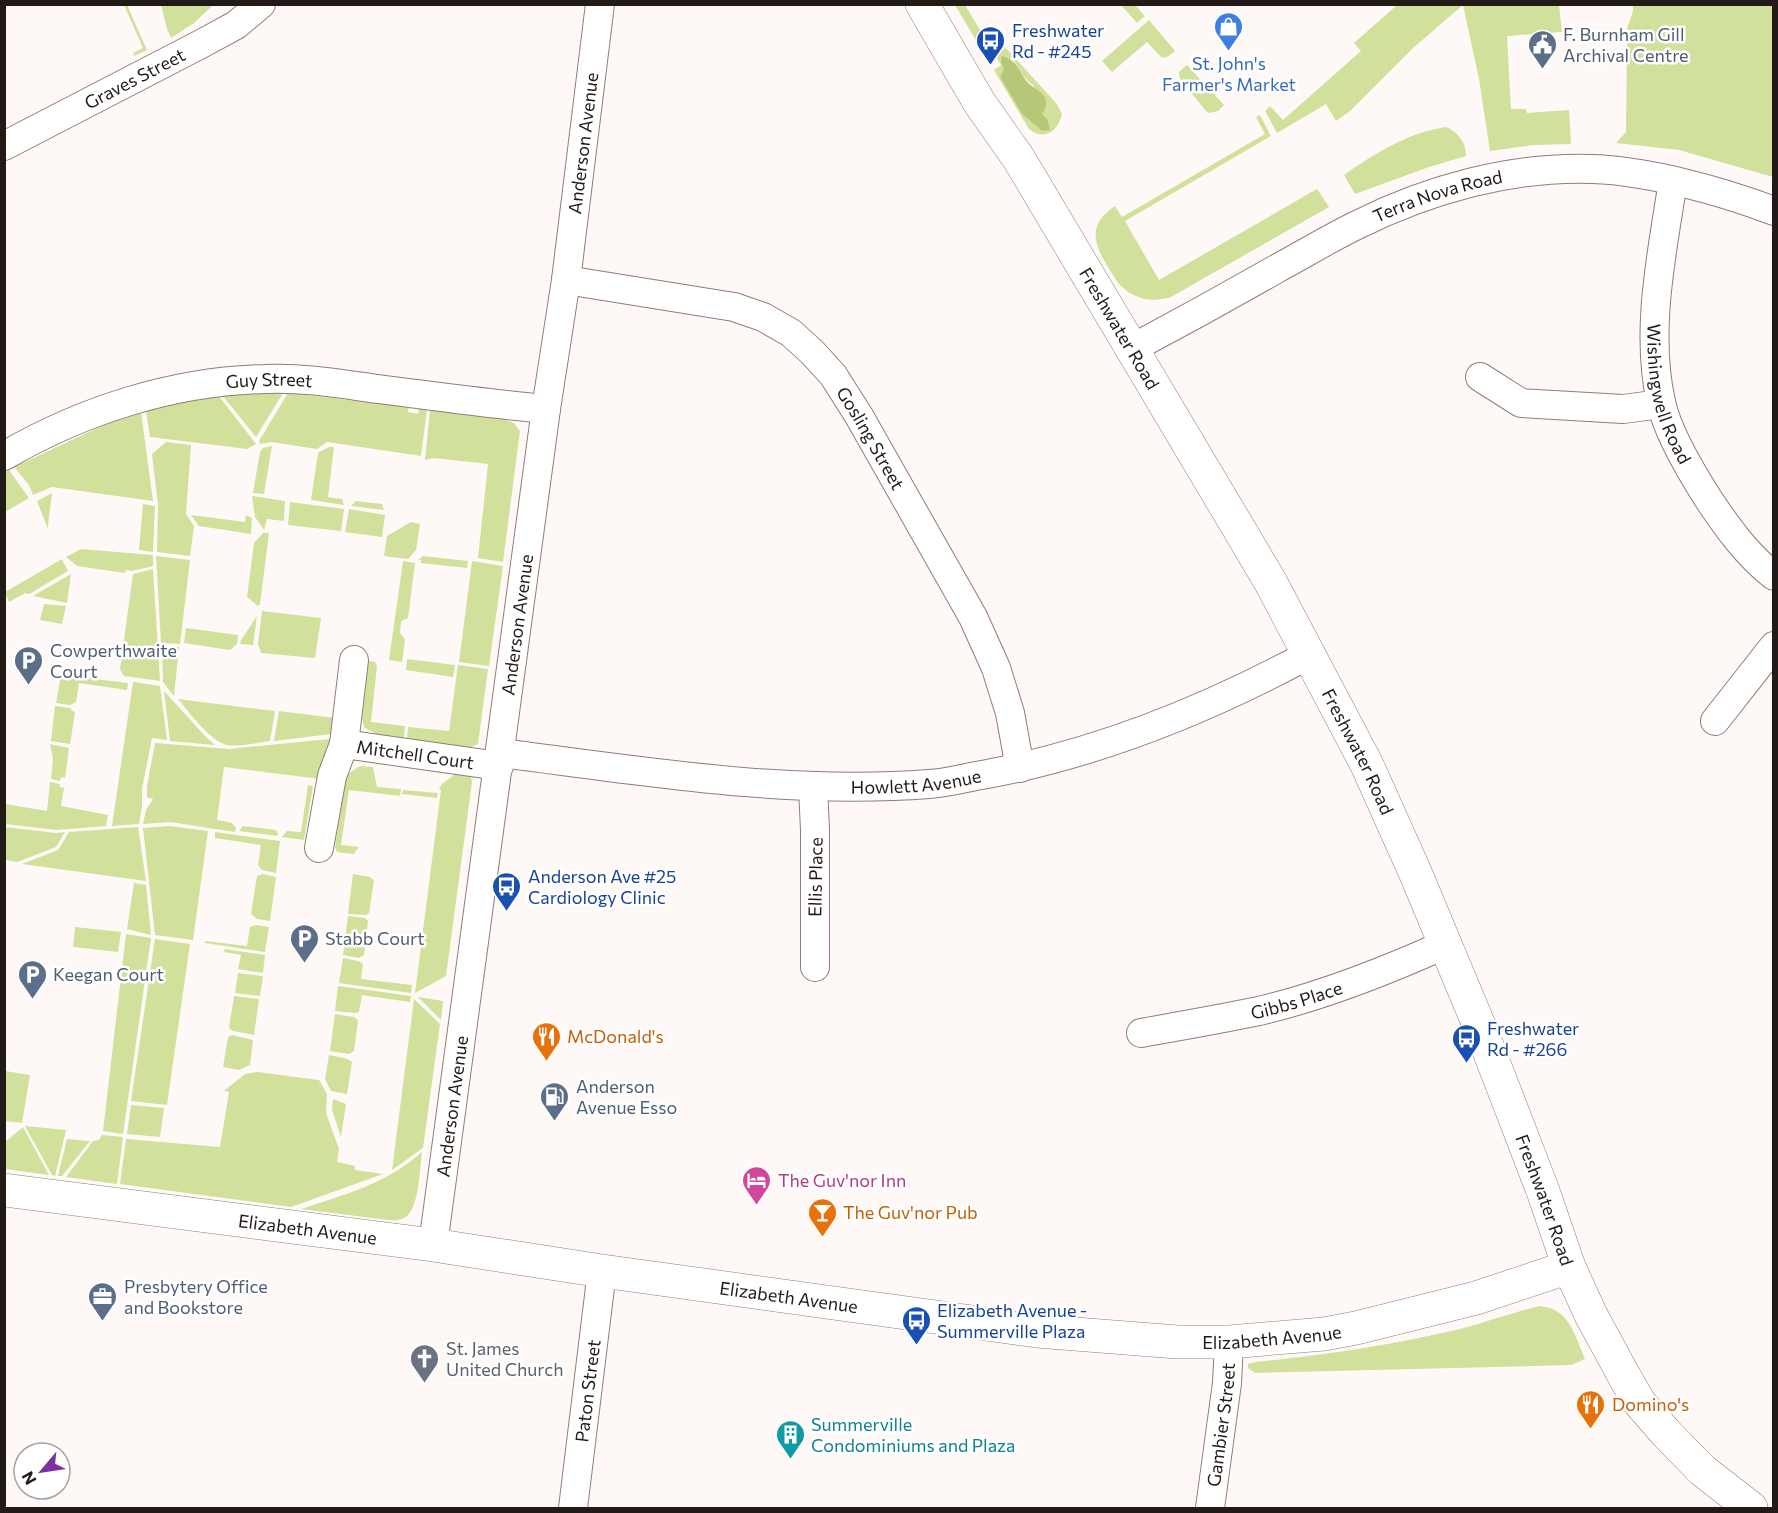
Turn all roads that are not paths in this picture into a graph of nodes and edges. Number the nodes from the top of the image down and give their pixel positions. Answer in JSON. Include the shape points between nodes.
{"nodes":[{"id":1,"x":261,"y":4,"type":"edge"},
{"id":2,"x":600,"y":4,"type":"edge"},
{"id":3,"x":922,"y":4,"type":"edge"},
{"id":4,"x":4,"y":146,"type":"edge"},
{"id":5,"x":1673,"y":181,"type":"junction"},
{"id":6,"x":1773,"y":211,"type":"edge"},
{"id":7,"x":566,"y":280,"type":"junction"},
{"id":8,"x":1131,"y":349,"type":"junction"},
{"id":9,"x":1480,"y":377,"type":"dead end"},
{"id":10,"x":1661,"y":404,"type":"junction"},
{"id":11,"x":546,"y":409,"type":"junction"},
{"id":12,"x":8,"y":444,"type":"edge"},
{"id":13,"x":1773,"y":576,"type":"edge"},
{"id":14,"x":1773,"y":646,"type":"edge"},
{"id":15,"x":1308,"y":655,"type":"junction"},
{"id":16,"x":354,"y":660,"type":"dead end"},
{"id":17,"x":1715,"y":721,"type":"dead end"},
{"id":18,"x":344,"y":744,"type":"junction"},
{"id":19,"x":500,"y":759,"type":"junction"},
{"id":20,"x":1020,"y":768,"type":"junction"},
{"id":21,"x":813,"y":787,"type":"junction"},
{"id":22,"x":319,"y":848,"type":"dead end"},
{"id":23,"x":1446,"y":944,"type":"junction"},
{"id":24,"x":815,"y":967,"type":"dead end"},
{"id":25,"x":1141,"y":1033,"type":"dead end"},
{"id":26,"x":4,"y":1190,"type":"edge"},
{"id":27,"x":433,"y":1245,"type":"junction"},
{"id":28,"x":1569,"y":1267,"type":"junction"},
{"id":29,"x":602,"y":1271,"type":"junction"},
{"id":30,"x":1229,"y":1342,"type":"junction"},
{"id":31,"x":573,"y":1509,"type":"edge"},
{"id":32,"x":1210,"y":1509,"type":"edge"},
{"id":33,"x":1751,"y":1509,"type":"edge"}],
"edges":[{"from":1,"to":4,"type":"street","name":"Graves Street","via":[[236,25]]},
{"from":2,"to":7,"type":"street","name":"Anderson Avenue"},
{"from":3,"to":8,"type":"main road","name":"Freshwater Road"},
{"from":5,"to":6,"type":"street","name":"Terra Nova Road"},
{"from":5,"to":8,"type":"street","name":"Terra Nova Road","via":[[1574,169],[1539,171],[1453,188],[1356,225]]},
{"from":5,"to":10,"type":"street","name":"Wishingwell Road","via":[[1654,339]]},
{"from":7,"to":11,"type":"street","name":"Anderson Avenue"},
{"from":7,"to":20,"type":"street","name":"Gosling Street","via":[[734,307],[791,333],[812,352],[833,375],[859,416],[974,617],[1010,713]]},
{"from":8,"to":15,"type":"main road","name":"Freshwater Road","via":[[1270,581]]},
{"from":9,"to":10,"type":"street","via":[[1521,403],[1623,409]]},
{"from":10,"to":13,"type":"street","name":"Wishingwell Road","via":[[1680,449],[1730,532]]},
{"from":11,"to":12,"type":"street","name":"Guy Street","via":[[266,378],[191,386],[114,406]]},
{"from":11,"to":19,"type":"street","name":"Anderson Avenue"},
{"from":14,"to":17,"type":"street"},
{"from":15,"to":20,"type":"street","name":"Howlett Avenue","via":[[1246,687],[1140,731]]},
{"from":15,"to":23,"type":"main road","name":"Freshwater Road","via":[[1367,765]]},
{"from":16,"to":18,"type":"street","name":"Mitchell Court"},
{"from":18,"to":19,"type":"street","name":"Mitchell Court"},
{"from":18,"to":22,"type":"street","via":[[332,776]]},
{"from":19,"to":21,"type":"street","name":"Howlett Avenue"},
{"from":19,"to":27,"type":"street","name":"Anderson Avenue"},
{"from":20,"to":21,"type":"street","name":"Howlett Avenue","via":[[932,784]]},
{"from":21,"to":24,"type":"street","name":"Ellis Place"},
{"from":23,"to":25,"type":"street","name":"Gibbs Place","via":[[1260,1011]]},
{"from":23,"to":28,"type":"main road","name":"Freshwater Road"},
{"from":26,"to":27,"type":"main road","name":"Elizabeth Avenue"},
{"from":27,"to":29,"type":"main road","name":"Elizabeth Avenue"},
{"from":28,"to":30,"type":"main road","name":"Elizabeth Avenue","via":[[1397,1319],[1324,1334]]},
{"from":28,"to":33,"type":"main road","name":"Freshwater Road","via":[[1639,1402],[1702,1470]]},
{"from":29,"to":30,"type":"main road","name":"Elizabeth Avenue","via":[[1037,1331]]},
{"from":29,"to":31,"type":"street","name":"Paton Street"},
{"from":30,"to":32,"type":"street","name":"Gambier Street"}]}
